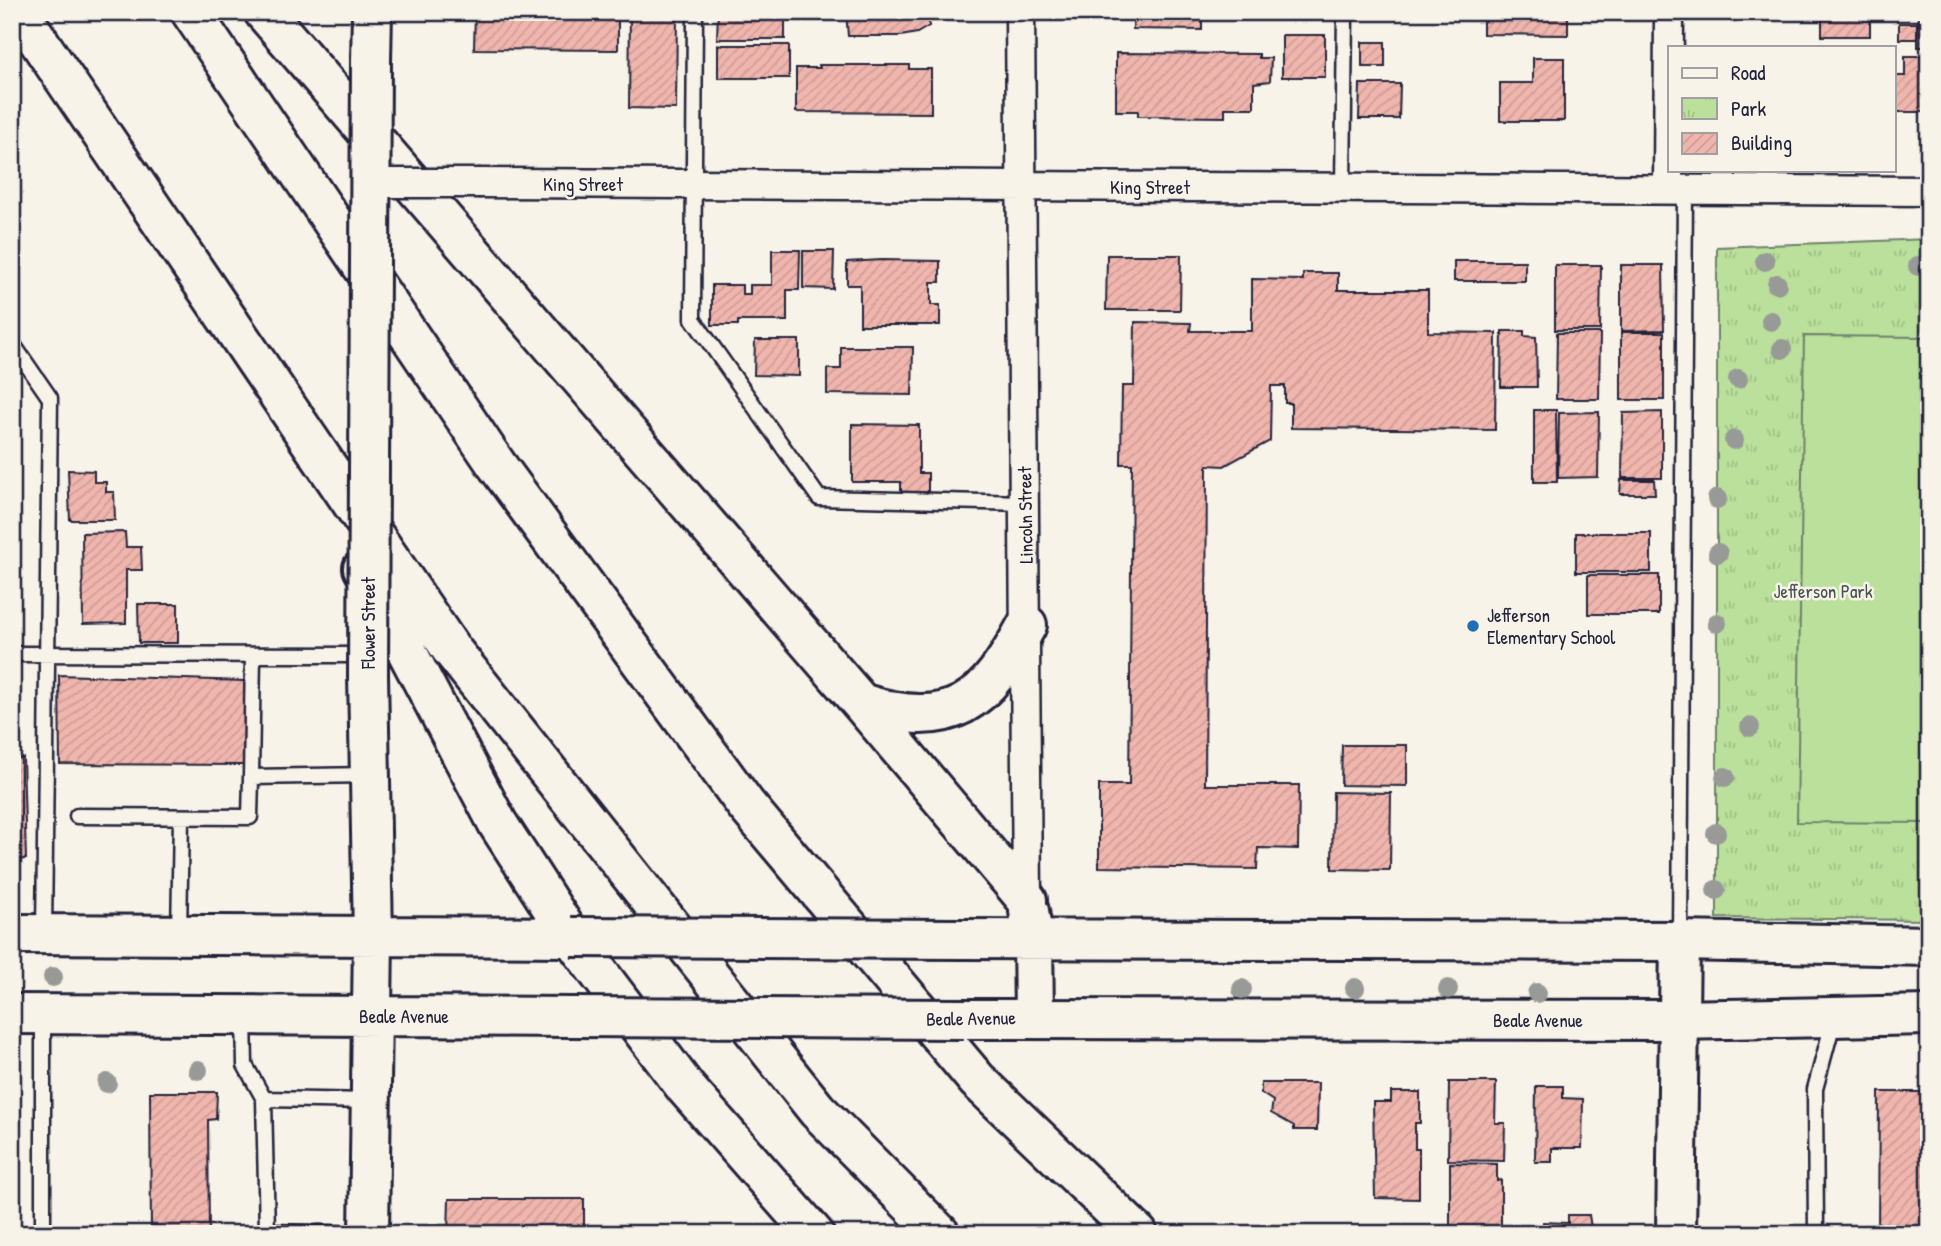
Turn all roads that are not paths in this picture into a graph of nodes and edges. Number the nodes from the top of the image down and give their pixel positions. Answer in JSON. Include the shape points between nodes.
{"nodes":[{"id":1,"x":19,"y":12,"type":"edge"},
{"id":2,"x":191,"y":12,"type":"edge"},
{"id":3,"x":264,"y":12,"type":"edge"},
{"id":4,"x":372,"y":12,"type":"edge"},
{"id":5,"x":695,"y":12,"type":"edge"},
{"id":6,"x":1020,"y":12,"type":"edge"},
{"id":7,"x":1345,"y":12,"type":"edge"},
{"id":8,"x":1669,"y":12,"type":"edge"},
{"id":9,"x":1670,"y":46,"type":"edge"},
{"id":10,"x":1675,"y":172,"type":"edge"},
{"id":11,"x":371,"y":183,"type":"junction"},
{"id":12,"x":694,"y":184,"type":"junction"},
{"id":13,"x":1019,"y":186,"type":"junction"},
{"id":14,"x":1343,"y":188,"type":"junction"},
{"id":15,"x":1676,"y":190,"type":"junction"},
{"id":16,"x":1929,"y":191,"type":"edge"},
{"id":17,"x":240,"y":334,"type":"junction"},
{"id":18,"x":12,"y":343,"type":"edge"},
{"id":19,"x":1025,"y":503,"type":"junction"},
{"id":20,"x":1027,"y":625,"type":"junction"},
{"id":21,"x":12,"y":654,"type":"edge"},
{"id":22,"x":47,"y":654,"type":"junction"},
{"id":23,"x":253,"y":656,"type":"junction"},
{"id":24,"x":368,"y":665,"type":"junction"},
{"id":25,"x":861,"y":703,"type":"junction"},
{"id":26,"x":370,"y":775,"type":"junction"},
{"id":27,"x":251,"y":777,"type":"junction"},
{"id":28,"x":77,"y":816,"type":"dead end"},
{"id":29,"x":181,"y":817,"type":"junction"},
{"id":30,"x":1027,"y":900,"type":"junction"},
{"id":31,"x":28,"y":934,"type":"edge"},
{"id":32,"x":179,"y":935,"type":"junction"},
{"id":33,"x":373,"y":936,"type":"junction"},
{"id":34,"x":1033,"y":937,"type":"junction"},
{"id":35,"x":1680,"y":941,"type":"junction"},
{"id":36,"x":1929,"y":946,"type":"edge"},
{"id":37,"x":28,"y":1014,"type":"edge"},
{"id":38,"x":243,"y":1015,"type":"junction"},
{"id":39,"x":1929,"y":1015,"type":"edge"},
{"id":40,"x":373,"y":1016,"type":"junction"},
{"id":41,"x":1034,"y":1017,"type":"junction"},
{"id":42,"x":1835,"y":1017,"type":"junction"},
{"id":43,"x":1678,"y":1020,"type":"junction"},
{"id":44,"x":264,"y":1099,"type":"junction"},
{"id":45,"x":371,"y":1101,"type":"junction"},
{"id":46,"x":43,"y":1234,"type":"edge"},
{"id":47,"x":362,"y":1234,"type":"edge"},
{"id":48,"x":369,"y":1234,"type":"edge"},
{"id":49,"x":814,"y":1234,"type":"edge"},
{"id":50,"x":940,"y":1234,"type":"edge"},
{"id":51,"x":1138,"y":1234,"type":"edge"},
{"id":52,"x":1676,"y":1234,"type":"edge"},
{"id":53,"x":1816,"y":1234,"type":"edge"}],
"edges":[{"from":1,"to":17,"type":"main road"},
{"from":2,"to":51,"type":"main road","via":[[496,464],[746,805],[977,1080]]},
{"from":3,"to":25,"type":"main road"},
{"from":4,"to":11,"type":"main road","name":"Flower Street","bridge":true},
{"from":5,"to":12,"type":"lane"},
{"from":6,"to":13,"type":"street","name":"Lincoln Street"},
{"from":7,"to":14,"type":"lane"},
{"from":8,"to":9,"type":"street"},
{"from":10,"to":15,"type":"street"},
{"from":11,"to":12,"type":"street","name":"King Street","bridge":true},
{"from":11,"to":24,"type":"main road","name":"Flower Street","bridge":true},
{"from":12,"to":13,"type":"street","name":"King Street"},
{"from":12,"to":19,"type":"lane","via":[[693,319],[818,498]]},
{"from":13,"to":14,"type":"street","name":"King Street"},
{"from":13,"to":19,"type":"street","name":"Lincoln Street"},
{"from":14,"to":15,"type":"street","name":"King Street"},
{"from":15,"to":16,"type":"street","name":"King Street"},
{"from":15,"to":35,"type":"lane"},
{"from":17,"to":49,"type":"main road","via":[[498,824],[567,930],[686,1088]]},
{"from":17,"to":50,"type":"main road","via":[[451,649],[817,1110]]},
{"from":18,"to":22,"type":"lane","via":[[50,398]]},
{"from":19,"to":20,"type":"street","name":"Lincoln Street"},
{"from":20,"to":25,"type":"main road","via":[[1003,668],[978,694],[941,715],[887,712]]},
{"from":20,"to":30,"type":"street","name":"Lincoln Street"},
{"from":21,"to":22,"type":"lane"},
{"from":22,"to":23,"type":"lane"},
{"from":22,"to":31,"type":"lane"},
{"from":23,"to":24,"type":"lane"},
{"from":23,"to":27,"type":"lane"},
{"from":24,"to":26,"type":"main road","name":"Flower Street"},
{"from":25,"to":30,"type":"main road"},
{"from":26,"to":27,"type":"lane"},
{"from":26,"to":33,"type":"main road","name":"Flower Street"},
{"from":27,"to":29,"type":"lane","via":[[250,817]]},
{"from":28,"to":29,"type":"lane"},
{"from":29,"to":32,"type":"lane"},
{"from":30,"to":34,"type":"main road","name":"Lincoln Street"},
{"from":31,"to":32,"type":"main road"},
{"from":32,"to":33,"type":"main road"},
{"from":33,"to":34,"type":"main road","bridge":true},
{"from":33,"to":40,"type":"main road","name":"Flower Street"},
{"from":34,"to":35,"type":"main road"},
{"from":34,"to":41,"type":"main road","name":"Lincoln Street"},
{"from":35,"to":36,"type":"main road"},
{"from":35,"to":43,"type":"main road"},
{"from":37,"to":38,"type":"main road","name":"Beale Avenue"},
{"from":37,"to":46,"type":"lane"},
{"from":38,"to":40,"type":"main road","name":"Beale Avenue"},
{"from":38,"to":44,"type":"lane","via":[[246,1065]]},
{"from":39,"to":42,"type":"main road","name":"Beale Avenue"},
{"from":40,"to":41,"type":"main road","name":"Beale Avenue","bridge":true},
{"from":40,"to":45,"type":"main road","name":"Flower Street"},
{"from":41,"to":43,"type":"main road","name":"Beale Avenue"},
{"from":42,"to":43,"type":"main road","name":"Beale Avenue"},
{"from":42,"to":53,"type":"lane","via":[[1815,1089]]},
{"from":43,"to":52,"type":"main road"},
{"from":44,"to":45,"type":"lane"},
{"from":44,"to":47,"type":"lane","via":[[267,1232]]},
{"from":45,"to":48,"type":"main road","name":"Flower Street"}]}
